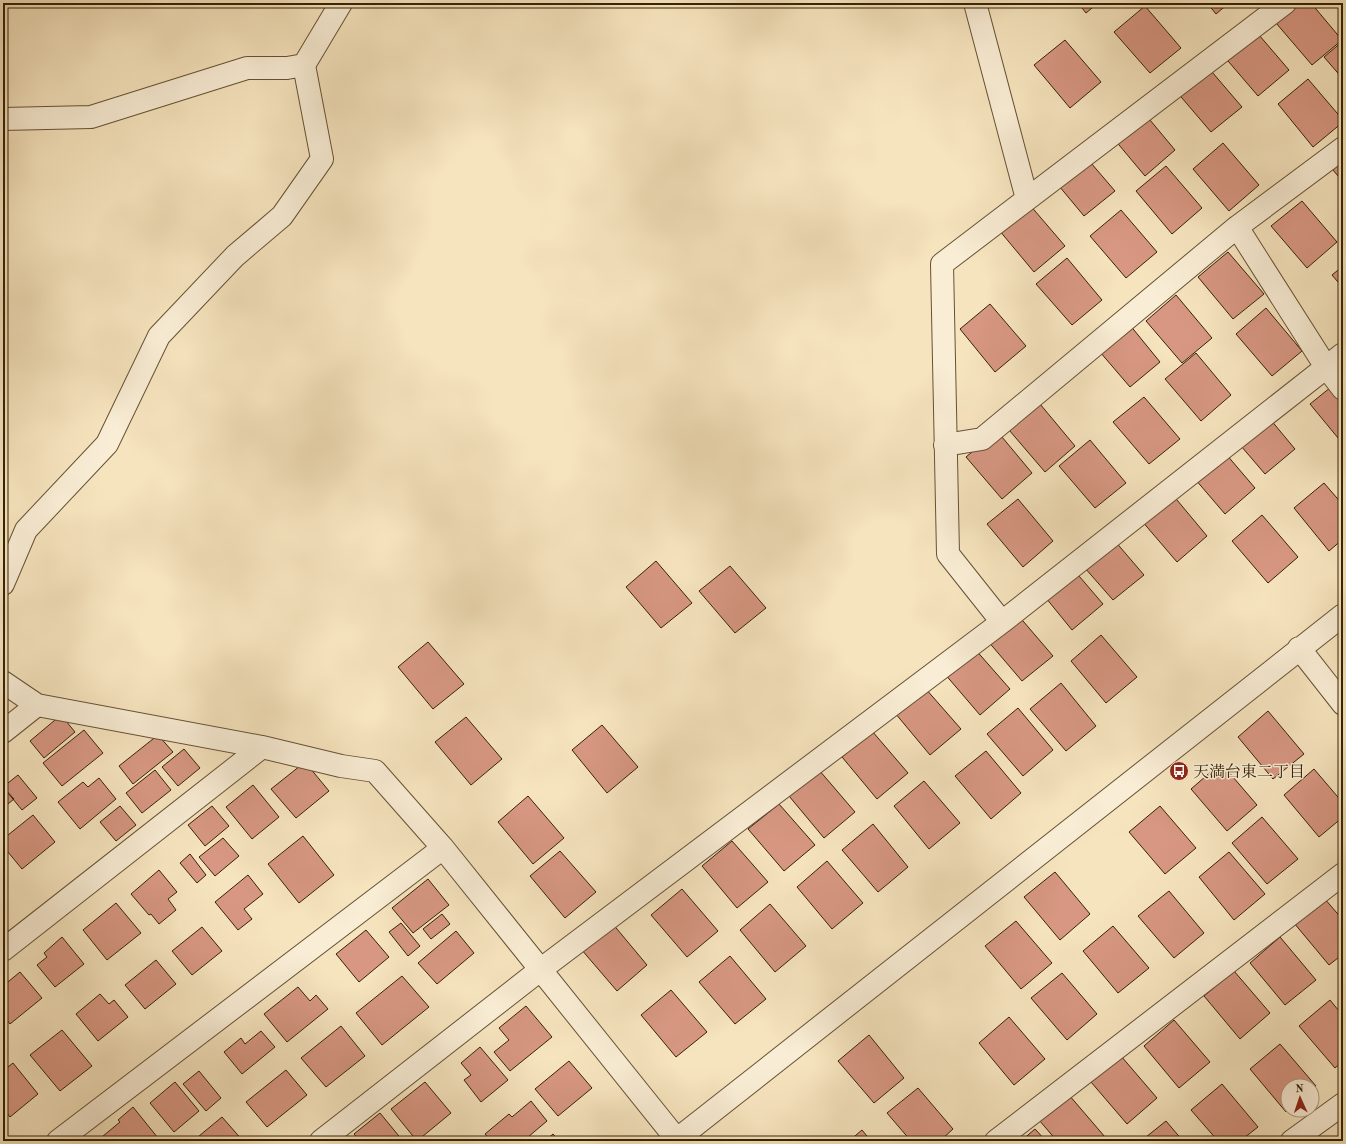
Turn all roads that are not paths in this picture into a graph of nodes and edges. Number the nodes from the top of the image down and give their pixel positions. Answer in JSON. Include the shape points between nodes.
{"nodes":[{"id":1,"x":341,"y":3,"type":"edge"},
{"id":2,"x":975,"y":3,"type":"edge"},
{"id":3,"x":1285,"y":3,"type":"edge"},
{"id":4,"x":304,"y":65,"type":"junction"},
{"id":5,"x":3,"y":119,"type":"edge"},
{"id":6,"x":1343,"y":148,"type":"edge"},
{"id":7,"x":1027,"y":200,"type":"junction"},
{"id":8,"x":1237,"y":227,"type":"junction"},
{"id":9,"x":1343,"y":354,"type":"edge"},
{"id":10,"x":1326,"y":367,"type":"junction"},
{"id":11,"x":1343,"y":389,"type":"edge"},
{"id":12,"x":945,"y":445,"type":"junction"},
{"id":13,"x":3,"y":584,"type":"edge"},
{"id":14,"x":1343,"y":615,"type":"edge"},
{"id":15,"x":1002,"y":622,"type":"junction"},
{"id":16,"x":1299,"y":648,"type":"junction"},
{"id":17,"x":3,"y":682,"type":"edge"},
{"id":18,"x":1343,"y":704,"type":"edge"},
{"id":19,"x":37,"y":705,"type":"junction"},
{"id":20,"x":3,"y":732,"type":"edge"},
{"id":21,"x":262,"y":747,"type":"junction"},
{"id":22,"x":443,"y":848,"type":"junction"},
{"id":23,"x":1343,"y":874,"type":"edge"},
{"id":24,"x":3,"y":950,"type":"edge"},
{"id":25,"x":540,"y":970,"type":"junction"},
{"id":26,"x":1343,"y":1104,"type":"edge"},
{"id":27,"x":677,"y":1140,"type":"edge"},
{"id":28,"x":58,"y":1141,"type":"edge"},
{"id":29,"x":321,"y":1141,"type":"edge"},
{"id":30,"x":996,"y":1141,"type":"edge"},
{"id":31,"x":1292,"y":1141,"type":"edge"}],
"edges":[{"from":1,"to":4,"type":"street"},
{"from":2,"to":7,"type":"street"},
{"from":3,"to":7,"type":"street"},
{"from":4,"to":5,"type":"street","via":[[287,68],[247,68],[91,117]]},
{"from":4,"to":13,"type":"street","via":[[322,159],[282,216],[236,256],[159,336],[107,444],[26,530]]},
{"from":6,"to":8,"type":"street"},
{"from":7,"to":12,"type":"street","via":[[942,264]]},
{"from":8,"to":10,"type":"street"},
{"from":8,"to":12,"type":"street","via":[[982,439]]},
{"from":9,"to":10,"type":"street"},
{"from":10,"to":11,"type":"street"},
{"from":10,"to":15,"type":"street"},
{"from":12,"to":15,"type":"street","via":[[948,554]]},
{"from":14,"to":16,"type":"street"},
{"from":15,"to":25,"type":"street"},
{"from":16,"to":18,"type":"street"},
{"from":16,"to":27,"type":"street"},
{"from":17,"to":19,"type":"street"},
{"from":19,"to":20,"type":"street"},
{"from":19,"to":21,"type":"street"},
{"from":21,"to":22,"type":"street","via":[[341,766],[375,771]]},
{"from":21,"to":24,"type":"street"},
{"from":22,"to":25,"type":"street"},
{"from":22,"to":28,"type":"street"},
{"from":23,"to":30,"type":"street"},
{"from":25,"to":27,"type":"street"},
{"from":25,"to":29,"type":"street"},
{"from":26,"to":31,"type":"street"}]}
